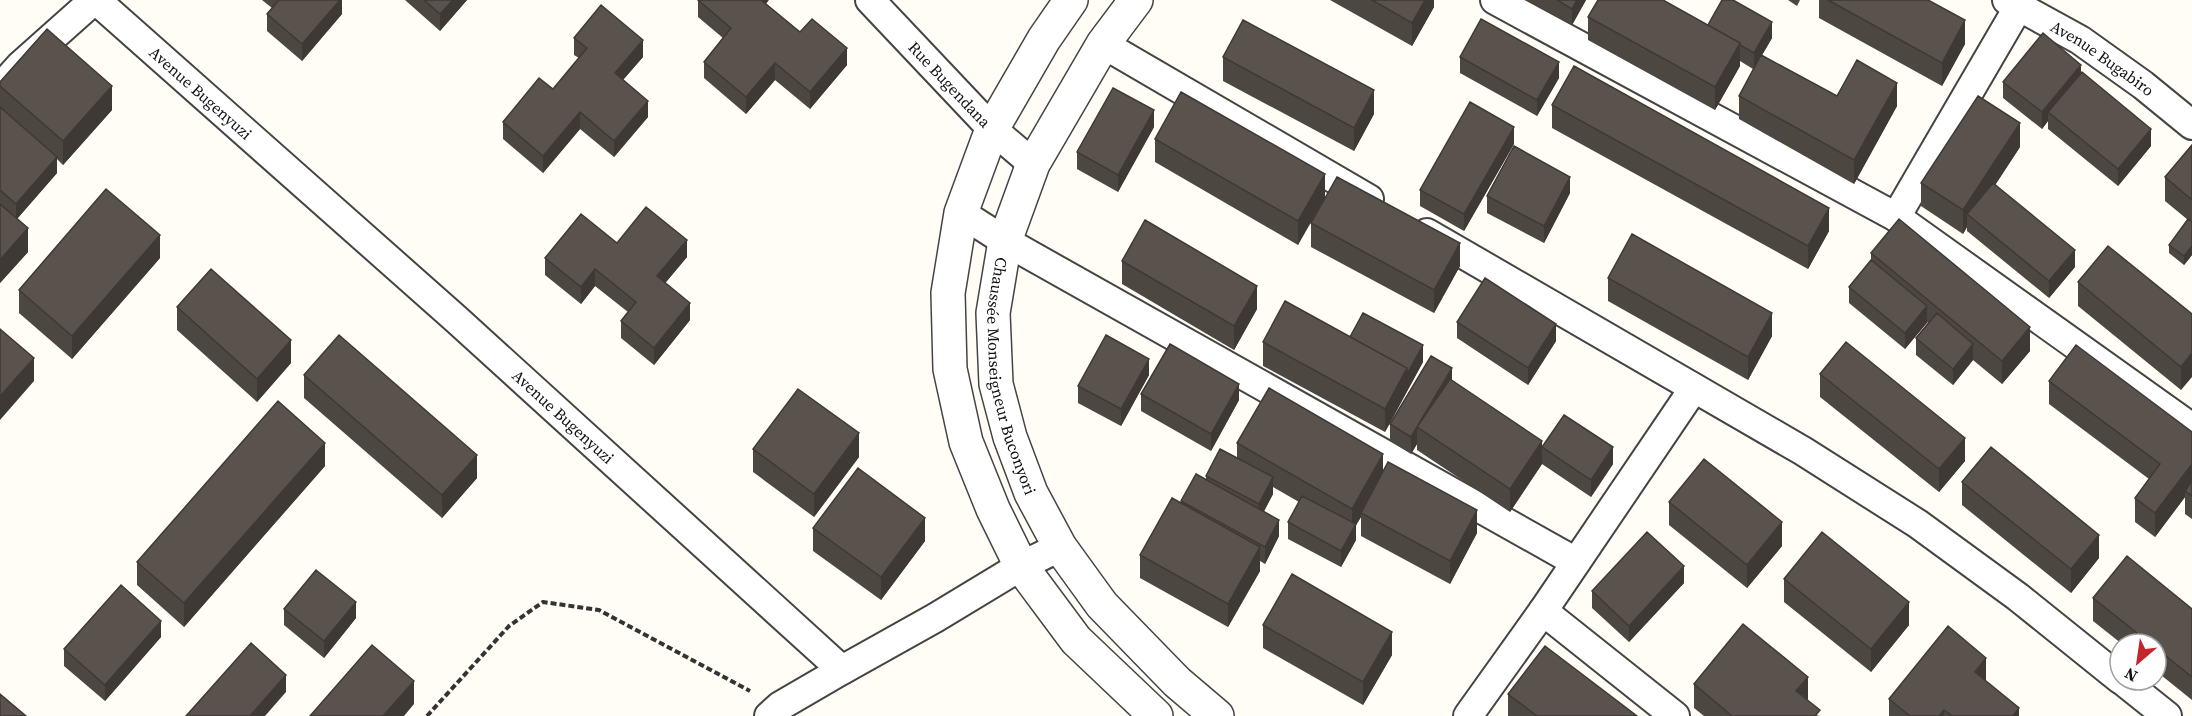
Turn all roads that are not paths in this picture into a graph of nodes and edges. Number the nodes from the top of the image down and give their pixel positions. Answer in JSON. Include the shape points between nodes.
{"nodes":[{"id":1,"x":95,"y":0,"type":"edge"},
{"id":2,"x":870,"y":0,"type":"edge"},
{"id":3,"x":1071,"y":0,"type":"edge"},
{"id":4,"x":1136,"y":0,"type":"edge"},
{"id":5,"x":1495,"y":0,"type":"edge"},
{"id":6,"x":2013,"y":3,"type":"edge"},
{"id":7,"x":1103,"y":44,"type":"junction"},
{"id":8,"x":0,"y":88,"type":"edge"},
{"id":9,"x":2192,"y":125,"type":"edge"},
{"id":10,"x":992,"y":129,"type":"junction"},
{"id":11,"x":1033,"y":164,"type":"junction"},
{"id":12,"x":961,"y":213,"type":"junction"},
{"id":13,"x":1896,"y":217,"type":"junction"},
{"id":14,"x":1005,"y":241,"type":"junction"},
{"id":15,"x":1694,"y":388,"type":"junction"},
{"id":16,"x":2192,"y":428,"type":"edge"},
{"id":17,"x":1060,"y":547,"type":"junction"},
{"id":18,"x":1576,"y":562,"type":"junction"},
{"id":19,"x":1021,"y":566,"type":"junction"},
{"id":20,"x":1543,"y":611,"type":"junction"},
{"id":21,"x":2108,"y":669,"type":"edge"},
{"id":22,"x":842,"y":670,"type":"junction"},
{"id":23,"x":2137,"y":692,"type":"edge"},
{"id":24,"x":775,"y":711,"type":"edge"},
{"id":25,"x":1156,"y":716,"type":"edge"},
{"id":26,"x":1217,"y":716,"type":"edge"},
{"id":27,"x":1468,"y":716,"type":"edge"},
{"id":28,"x":1675,"y":716,"type":"edge"},
{"id":29,"x":2167,"y":716,"type":"edge"}],
"edges":[{"from":1,"to":8,"type":"street"},
{"from":1,"to":22,"type":"street","name":"Avenue Bugenyuzi"},
{"from":2,"to":10,"type":"street","name":"Rue Bugendana"},
{"from":3,"to":10,"type":"street"},
{"from":4,"to":7,"type":"street","name":"Chaussée Monseigneur Buconyori"},
{"from":5,"to":13,"type":"street"},
{"from":6,"to":9,"type":"street","name":"Avenue Bugabiro","via":[[2080,40]]},
{"from":6,"to":13,"type":"street"},
{"from":7,"to":11,"type":"street","name":"Chaussée Monseigneur Buconyori"},
{"from":7,"to":15,"type":"street"},
{"from":10,"to":11,"type":"street","name":"Rue Bugendana"},
{"from":10,"to":12,"type":"street"},
{"from":11,"to":14,"type":"street","name":"Chaussée Monseigneur Buconyori"},
{"from":12,"to":14,"type":"street"},
{"from":12,"to":19,"type":"street","via":[[948,293],[950,369],[966,442]]},
{"from":13,"to":16,"type":"street"},
{"from":14,"to":17,"type":"street","name":"Chaussée Monseigneur Buconyori","via":[[993,313],[996,384],[1031,493]]},
{"from":14,"to":18,"type":"street"},
{"from":15,"to":18,"type":"street"},
{"from":15,"to":21,"type":"street","via":[[1918,524]]},
{"from":17,"to":19,"type":"street"},
{"from":17,"to":26,"type":"street","name":"Chaussée Monseigneur Buconyori","via":[[1102,606]]},
{"from":18,"to":20,"type":"street"},
{"from":19,"to":22,"type":"street"},
{"from":19,"to":25,"type":"street","via":[[1076,640]]},
{"from":20,"to":27,"type":"street"},
{"from":20,"to":28,"type":"street"},
{"from":22,"to":24,"type":"street"},
{"from":23,"to":29,"type":"street"}]}
